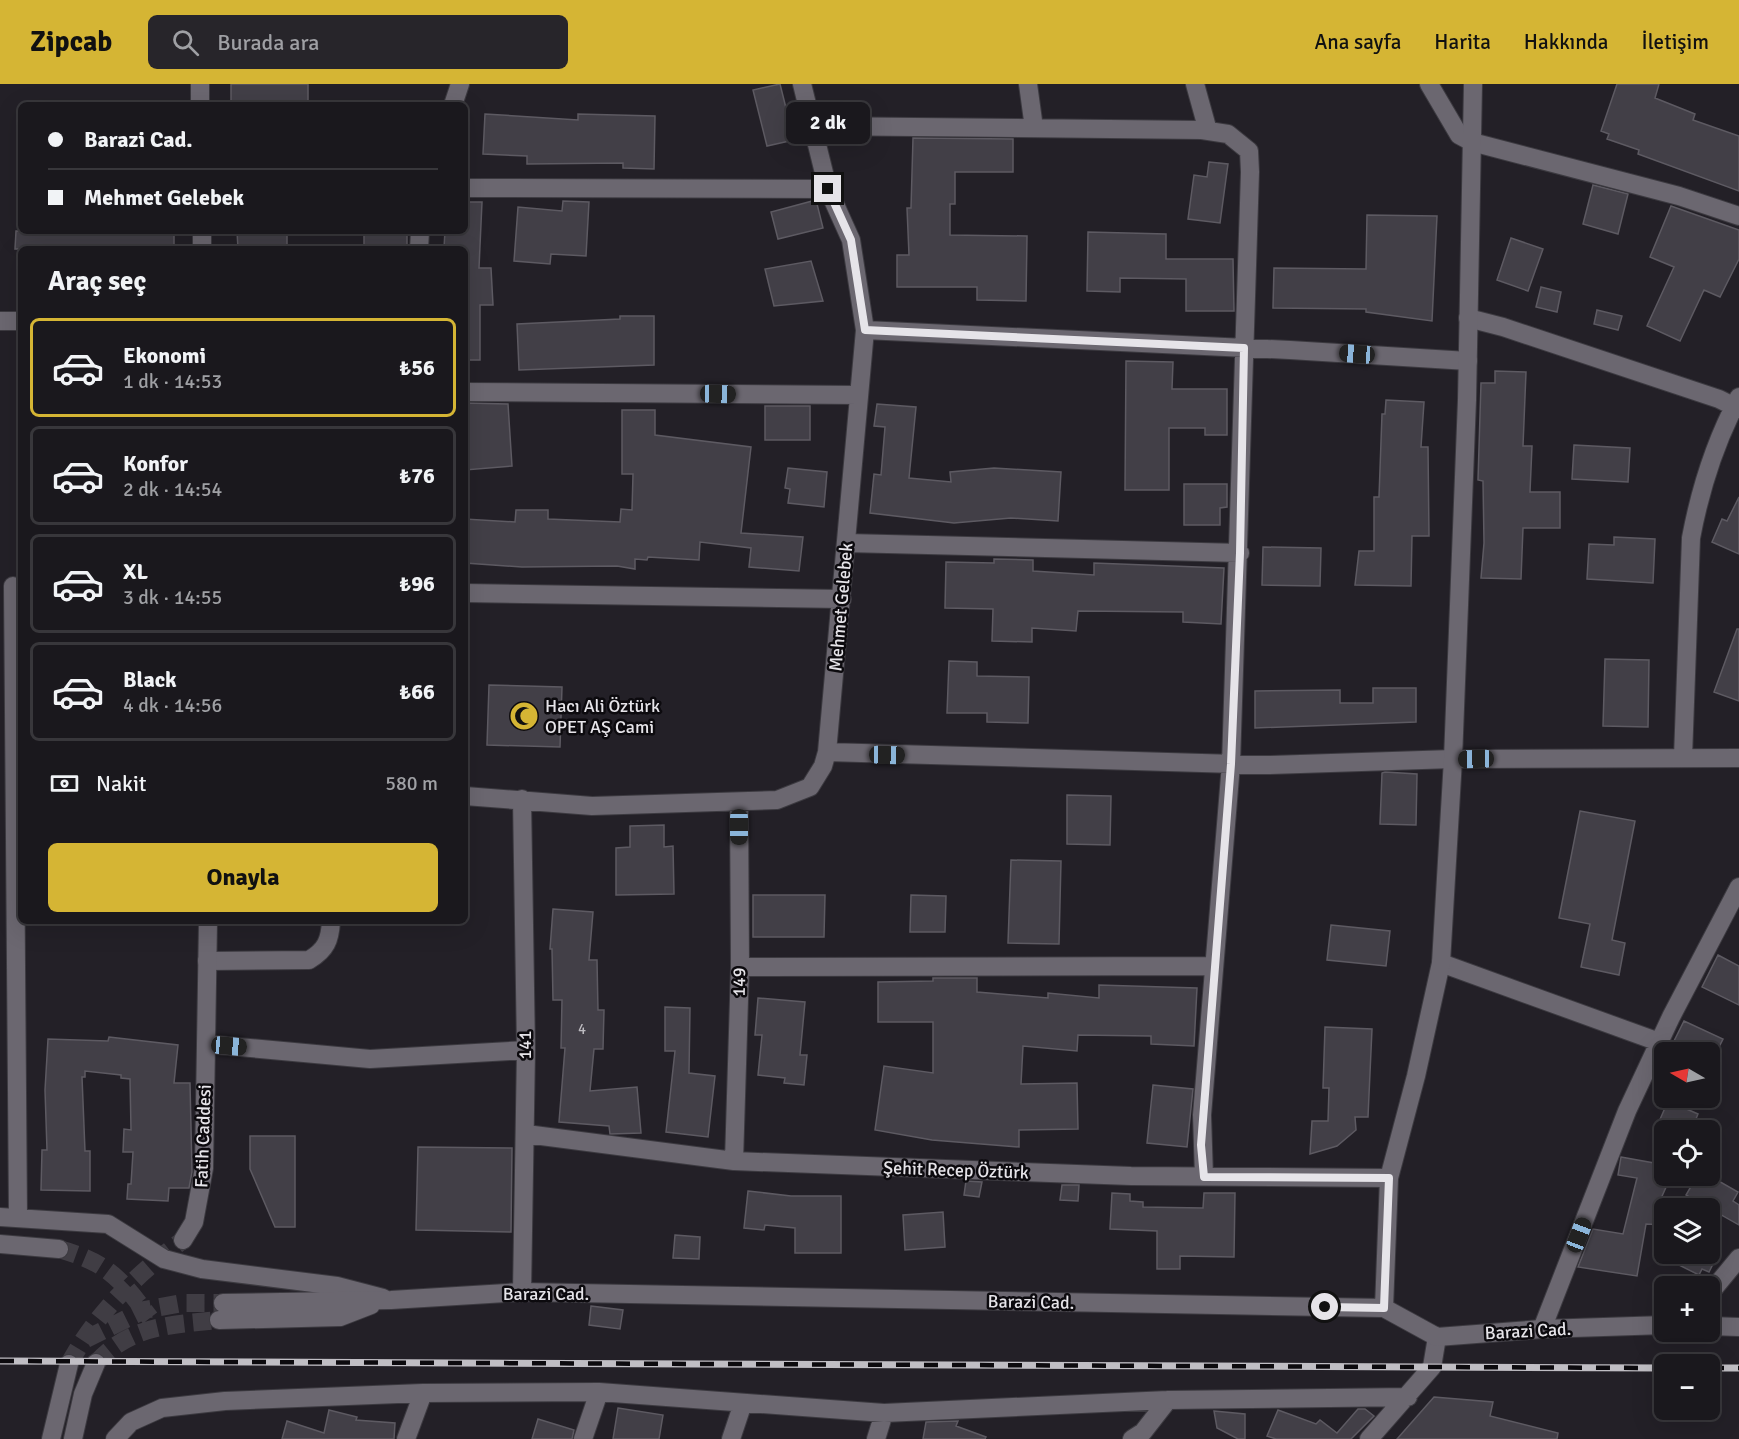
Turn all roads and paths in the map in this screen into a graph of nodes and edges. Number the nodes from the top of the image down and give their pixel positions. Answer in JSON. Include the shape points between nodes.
{"nodes":[{"id":1,"x":200,"y":84,"type":"edge"},
{"id":2,"x":460,"y":84,"type":"edge"},
{"id":3,"x":802,"y":84,"type":"edge"},
{"id":4,"x":1028,"y":84,"type":"edge"},
{"id":5,"x":1195,"y":84,"type":"edge"},
{"id":6,"x":1429,"y":84,"type":"edge"},
{"id":7,"x":1473,"y":84,"type":"edge"},
{"id":8,"x":200,"y":102,"type":"edge"},
{"id":9,"x":454,"y":102,"type":"edge"},
{"id":10,"x":813,"y":126,"type":"junction"},
{"id":11,"x":1034,"y":128,"type":"junction"},
{"id":12,"x":1208,"y":131,"type":"junction"},
{"id":13,"x":1472,"y":142,"type":"junction"},
{"id":14,"x":468,"y":188,"type":"edge"},
{"id":15,"x":828,"y":189,"type":"junction"},
{"id":16,"x":1739,"y":216,"type":"edge"},
{"id":17,"x":1468,"y":318,"type":"junction"},
{"id":18,"x":0,"y":321,"type":"edge"},
{"id":19,"x":18,"y":321,"type":"edge"},
{"id":20,"x":865,"y":330,"type":"junction"},
{"id":21,"x":1244,"y":348,"type":"junction"},
{"id":22,"x":1468,"y":361,"type":"junction"},
{"id":23,"x":468,"y":392,"type":"edge"},
{"id":24,"x":859,"y":395,"type":"junction"},
{"id":25,"x":1737,"y":404,"type":"edge"},
{"id":26,"x":847,"y":543,"type":"junction"},
{"id":27,"x":1240,"y":553,"type":"junction"},
{"id":28,"x":11,"y":586,"type":"edge"},
{"id":29,"x":468,"y":593,"type":"edge"},
{"id":30,"x":842,"y":599,"type":"junction"},
{"id":31,"x":827,"y":752,"type":"junction"},
{"id":32,"x":1683,"y":757,"type":"junction"},
{"id":33,"x":1739,"y":758,"type":"edge"},
{"id":34,"x":1453,"y":759,"type":"junction"},
{"id":35,"x":1231,"y":764,"type":"junction"},
{"id":36,"x":468,"y":796,"type":"edge"},
{"id":37,"x":522,"y":799,"type":"junction"},
{"id":38,"x":7,"y":801,"type":"edge"},
{"id":39,"x":739,"y":803,"type":"junction"},
{"id":40,"x":1739,"y":887,"type":"edge"},
{"id":41,"x":18,"y":891,"type":"edge"},
{"id":42,"x":208,"y":924,"type":"edge"},
{"id":43,"x":331,"y":924,"type":"edge"},
{"id":44,"x":207,"y":961,"type":"junction"},
{"id":45,"x":1441,"y":963,"type":"junction"},
{"id":46,"x":1214,"y":966,"type":"junction"},
{"id":47,"x":740,"y":967,"type":"junction"},
{"id":48,"x":8,"y":993,"type":"edge"},
{"id":49,"x":1659,"y":1042,"type":"joint"},
{"id":50,"x":206,"y":1044,"type":"junction"},
{"id":51,"x":526,"y":1050,"type":"junction"},
{"id":52,"x":1654,"y":1053,"type":"edge"},
{"id":53,"x":526,"y":1134,"type":"junction"},
{"id":54,"x":734,"y":1161,"type":"junction"},
{"id":55,"x":1204,"y":1177,"type":"junction"},
{"id":56,"x":1389,"y":1178,"type":"junction"},
{"id":57,"x":9,"y":1217,"type":"edge"},
{"id":58,"x":183,"y":1240,"type":"tunnel mouth"},
{"id":59,"x":0,"y":1244,"type":"edge"},
{"id":60,"x":59,"y":1248,"type":"tunnel mouth"},
{"id":61,"x":1739,"y":1258,"type":"edge"},
{"id":62,"x":1720,"y":1281,"type":"edge"},
{"id":63,"x":522,"y":1292,"type":"junction"},
{"id":64,"x":390,"y":1300,"type":"junction"},
{"id":65,"x":1384,"y":1308,"type":"junction"},
{"id":66,"x":221,"y":1311,"type":"tunnel mouth"},
{"id":67,"x":1654,"y":1326,"type":"edge"},
{"id":68,"x":1720,"y":1326,"type":"edge"},
{"id":69,"x":1739,"y":1327,"type":"edge"},
{"id":70,"x":1542,"y":1329,"type":"junction"},
{"id":71,"x":1437,"y":1337,"type":"junction"},
{"id":72,"x":96,"y":1363,"type":"tunnel mouth"},
{"id":73,"x":69,"y":1364,"type":"tunnel mouth"},
{"id":74,"x":599,"y":1392,"type":"junction"},
{"id":75,"x":423,"y":1393,"type":"junction"},
{"id":76,"x":1408,"y":1397,"type":"junction"},
{"id":77,"x":1168,"y":1400,"type":"junction"},
{"id":78,"x":743,"y":1403,"type":"junction"},
{"id":79,"x":884,"y":1413,"type":"junction"},
{"id":80,"x":51,"y":1439,"type":"edge"},
{"id":81,"x":73,"y":1439,"type":"edge"},
{"id":82,"x":115,"y":1439,"type":"edge"},
{"id":83,"x":406,"y":1439,"type":"edge"},
{"id":84,"x":583,"y":1439,"type":"edge"},
{"id":85,"x":731,"y":1439,"type":"edge"},
{"id":86,"x":876,"y":1439,"type":"edge"},
{"id":87,"x":1132,"y":1439,"type":"edge"},
{"id":88,"x":1369,"y":1439,"type":"edge"}],
"edges":[{"from":1,"to":8,"type":"street"},
{"from":2,"to":9,"type":"street"},
{"from":3,"to":10,"type":"street","name":"Mehmet Gelebek"},
{"from":4,"to":11,"type":"street"},
{"from":5,"to":12,"type":"street"},
{"from":6,"to":13,"type":"street","via":[[1459,135]]},
{"from":7,"to":13,"type":"street"},
{"from":10,"to":11,"type":"street"},
{"from":10,"to":15,"type":"street","name":"Mehmet Gelebek"},
{"from":11,"to":12,"type":"street"},
{"from":12,"to":21,"type":"street","via":[[1228,134],[1248,151]]},
{"from":13,"to":16,"type":"street","via":[[1679,196]]},
{"from":13,"to":17,"type":"street"},
{"from":14,"to":15,"type":"street"},
{"from":15,"to":20,"type":"street","name":"Mehmet Gelebek","via":[[851,240]]},
{"from":17,"to":22,"type":"street"},
{"from":17,"to":25,"type":"street"},
{"from":18,"to":19,"type":"street"},
{"from":20,"to":21,"type":"street"},
{"from":20,"to":24,"type":"street","name":"Mehmet Gelebek"},
{"from":21,"to":22,"type":"street"},
{"from":21,"to":27,"type":"street"},
{"from":22,"to":34,"type":"street"},
{"from":23,"to":24,"type":"street"},
{"from":24,"to":26,"type":"street","name":"Mehmet Gelebek"},
{"from":25,"to":32,"type":"street","via":[[1697,508],[1691,538]]},
{"from":26,"to":27,"type":"street"},
{"from":26,"to":30,"type":"street","name":"Mehmet Gelebek"},
{"from":27,"to":35,"type":"street"},
{"from":28,"to":38,"type":"street"},
{"from":29,"to":30,"type":"street"},
{"from":30,"to":31,"type":"street","name":"Mehmet Gelebek"},
{"from":31,"to":35,"type":"street"},
{"from":31,"to":39,"type":"street","name":"Mehmet Gelebek","via":[[810,787],[777,800]]},
{"from":32,"to":33,"type":"street"},
{"from":32,"to":34,"type":"street"},
{"from":34,"to":35,"type":"street"},
{"from":34,"to":45,"type":"street"},
{"from":35,"to":46,"type":"street"},
{"from":36,"to":37,"type":"street","name":"Mehmet Gelebek"},
{"from":37,"to":39,"type":"street","name":"Mehmet Gelebek","via":[[592,806]]},
{"from":37,"to":51,"type":"street","name":"141"},
{"from":38,"to":41,"type":"street"},
{"from":39,"to":47,"type":"street","name":"149"},
{"from":40,"to":49,"type":"street"},
{"from":41,"to":48,"type":"street"},
{"from":42,"to":44,"type":"street","name":"Fatih Caddesi"},
{"from":43,"to":44,"type":"street","via":[[330,938],[321,953],[309,960]]},
{"from":44,"to":50,"type":"street","name":"Fatih Caddesi"},
{"from":45,"to":49,"type":"street"},
{"from":45,"to":56,"type":"street"},
{"from":46,"to":47,"type":"street"},
{"from":46,"to":55,"type":"street","via":[[1202,1114]]},
{"from":47,"to":54,"type":"street","name":"149"},
{"from":48,"to":57,"type":"street"},
{"from":50,"to":51,"type":"street","via":[[370,1059]]},
{"from":50,"to":58,"type":"street","name":"Fatih Caddesi","via":[[204,1168],[194,1222]]},
{"from":51,"to":53,"type":"street","name":"141"},
{"from":52,"to":70,"type":"street","via":[[1627,1111]]},
{"from":53,"to":54,"type":"street","name":"Şehit Recep Öztürk"},
{"from":53,"to":63,"type":"street","name":"141"},
{"from":54,"to":55,"type":"street","name":"Şehit Recep Öztürk"},
{"from":55,"to":56,"type":"street","name":"Şehit Recep Öztürk"},
{"from":56,"to":65,"type":"street"},
{"from":57,"to":64,"type":"street","via":[[108,1224],[164,1259],[201,1269],[338,1286]]},
{"from":59,"to":60,"type":"street"},
{"from":61,"to":62,"type":"street"},
{"from":63,"to":64,"type":"street","name":"Barazi Cad."},
{"from":63,"to":65,"type":"street","name":"Barazi Cad."},
{"from":64,"to":66,"type":"street","via":[[340,1317]]},
{"from":65,"to":71,"type":"street","name":"Barazi Cad."},
{"from":67,"to":70,"type":"street","name":"Barazi Cad."},
{"from":68,"to":69,"type":"street"},
{"from":70,"to":71,"type":"street","name":"Barazi Cad."},
{"from":71,"to":76,"type":"street","via":[[1432,1367]]},
{"from":72,"to":81,"type":"street","via":[[83,1394]]},
{"from":73,"to":80,"type":"street"},
{"from":74,"to":75,"type":"street"},
{"from":74,"to":78,"type":"street"},
{"from":74,"to":84,"type":"street"},
{"from":75,"to":82,"type":"street","via":[[225,1401],[162,1408],[131,1422]]},
{"from":75,"to":83,"type":"street"},
{"from":76,"to":77,"type":"street"},
{"from":76,"to":88,"type":"street"},
{"from":77,"to":79,"type":"street"},
{"from":77,"to":87,"type":"street","via":[[1143,1432]]},
{"from":78,"to":79,"type":"street"},
{"from":78,"to":85,"type":"street"},
{"from":79,"to":86,"type":"street"}]}
